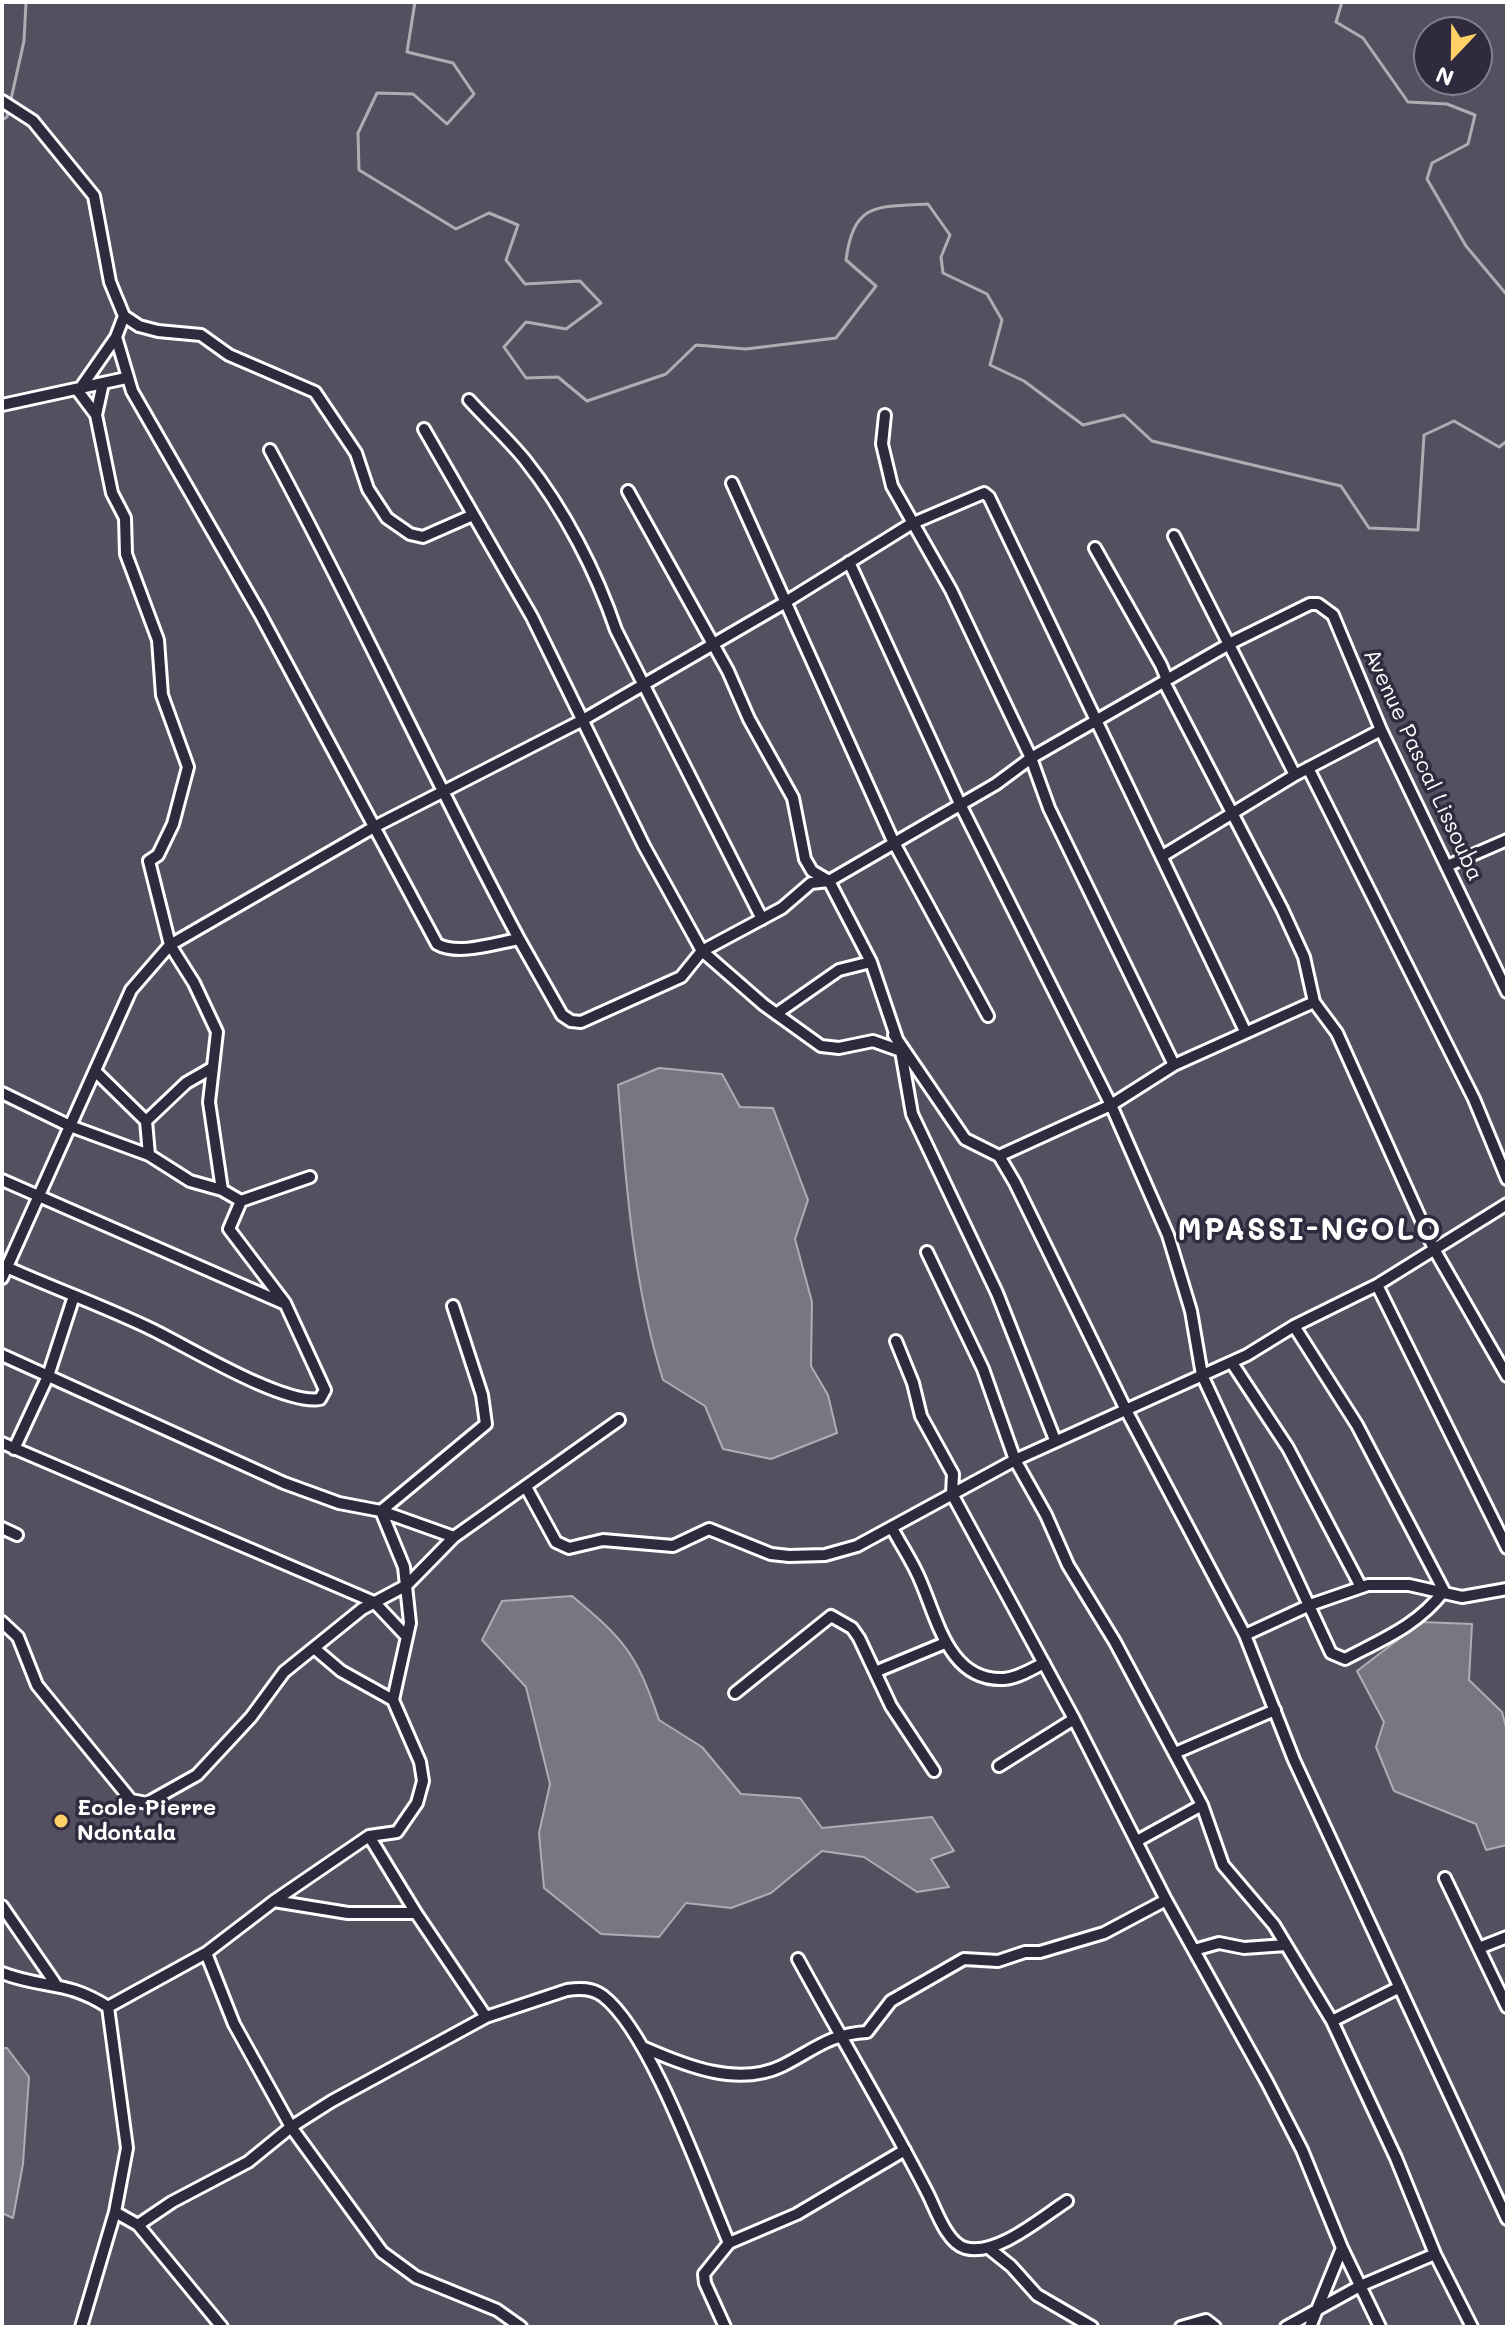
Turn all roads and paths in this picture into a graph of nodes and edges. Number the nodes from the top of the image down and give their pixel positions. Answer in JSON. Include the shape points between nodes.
{"nodes":[{"id":1,"x":2,"y":101,"type":"edge"},
{"id":2,"x":124,"y":316,"type":"junction"},
{"id":3,"x":139,"y":326,"type":"junction"},
{"id":4,"x":116,"y":337,"type":"junction"},
{"id":5,"x":126,"y":378,"type":"junction"},
{"id":6,"x":103,"y":383,"type":"junction"},
{"id":7,"x":78,"y":391,"type":"junction"},
{"id":8,"x":469,"y":400,"type":"dead end"},
{"id":9,"x":2,"y":405,"type":"edge"},
{"id":10,"x":96,"y":415,"type":"junction"},
{"id":11,"x":885,"y":415,"type":"dead end"},
{"id":12,"x":424,"y":429,"type":"dead end"},
{"id":13,"x":270,"y":450,"type":"dead end"},
{"id":14,"x":732,"y":483,"type":"dead end"},
{"id":15,"x":628,"y":491,"type":"dead end"},
{"id":16,"x":473,"y":515,"type":"junction"},
{"id":17,"x":911,"y":524,"type":"junction"},
{"id":18,"x":1174,"y":536,"type":"dead end"},
{"id":19,"x":1095,"y":548,"type":"dead end"},
{"id":20,"x":849,"y":562,"type":"junction"},
{"id":21,"x":784,"y":603,"type":"junction"},
{"id":22,"x":1231,"y":643,"type":"junction"},
{"id":23,"x":712,"y":645,"type":"junction"},
{"id":24,"x":1164,"y":682,"type":"junction"},
{"id":25,"x":643,"y":684,"type":"junction"},
{"id":26,"x":581,"y":721,"type":"junction"},
{"id":27,"x":1096,"y":721,"type":"junction"},
{"id":28,"x":1381,"y":730,"type":"junction"},
{"id":29,"x":1031,"y":758,"type":"junction"},
{"id":30,"x":1308,"y":768,"type":"junction"},
{"id":31,"x":1295,"y":775,"type":"junction"},
{"id":32,"x":441,"y":792,"type":"junction"},
{"id":33,"x":961,"y":806,"type":"junction"},
{"id":34,"x":1231,"y":812,"type":"junction"},
{"id":35,"x":374,"y":827,"type":"junction"},
{"id":36,"x":1507,"y":840,"type":"edge"},
{"id":37,"x":893,"y":841,"type":"junction"},
{"id":38,"x":1164,"y":855,"type":"junction"},
{"id":39,"x":1447,"y":866,"type":"junction"},
{"id":40,"x":829,"y":881,"type":"junction"},
{"id":41,"x":762,"y":919,"type":"junction"},
{"id":42,"x":519,"y":939,"type":"junction"},
{"id":43,"x":170,"y":945,"type":"junction"},
{"id":44,"x":702,"y":951,"type":"junction"},
{"id":45,"x":871,"y":962,"type":"junction"},
{"id":46,"x":1507,"y":992,"type":"edge"},
{"id":47,"x":1314,"y":1002,"type":"junction"},
{"id":48,"x":776,"y":1014,"type":"junction"},
{"id":49,"x":988,"y":1016,"type":"dead end"},
{"id":50,"x":1245,"y":1031,"type":"junction"},
{"id":51,"x":894,"y":1035,"type":"junction"},
{"id":52,"x":901,"y":1051,"type":"junction"},
{"id":53,"x":1174,"y":1065,"type":"junction"},
{"id":54,"x":212,"y":1068,"type":"junction"},
{"id":55,"x":96,"y":1072,"type":"junction"},
{"id":56,"x":2,"y":1093,"type":"edge"},
{"id":57,"x":1111,"y":1105,"type":"junction"},
{"id":58,"x":146,"y":1121,"type":"junction"},
{"id":59,"x":70,"y":1126,"type":"junction"},
{"id":60,"x":149,"y":1155,"type":"junction"},
{"id":61,"x":999,"y":1156,"type":"junction"},
{"id":62,"x":310,"y":1177,"type":"dead end"},
{"id":63,"x":1507,"y":1179,"type":"edge"},
{"id":64,"x":2,"y":1180,"type":"edge"},
{"id":65,"x":222,"y":1190,"type":"junction"},
{"id":66,"x":40,"y":1197,"type":"junction"},
{"id":67,"x":241,"y":1201,"type":"junction"},
{"id":68,"x":1507,"y":1204,"type":"edge"},
{"id":69,"x":1434,"y":1249,"type":"junction"},
{"id":70,"x":927,"y":1252,"type":"dead end"},
{"id":71,"x":4,"y":1270,"type":"edge"},
{"id":72,"x":1377,"y":1285,"type":"junction"},
{"id":73,"x":74,"y":1296,"type":"junction"},
{"id":74,"x":285,"y":1303,"type":"junction"},
{"id":75,"x":453,"y":1306,"type":"dead end"},
{"id":76,"x":1294,"y":1326,"type":"junction"},
{"id":77,"x":896,"y":1341,"type":"dead end"},
{"id":78,"x":2,"y":1355,"type":"edge"},
{"id":79,"x":1232,"y":1363,"type":"junction"},
{"id":80,"x":1202,"y":1375,"type":"junction"},
{"id":81,"x":48,"y":1376,"type":"junction"},
{"id":82,"x":1507,"y":1376,"type":"edge"},
{"id":83,"x":1126,"y":1410,"type":"junction"},
{"id":84,"x":619,"y":1420,"type":"dead end"},
{"id":85,"x":1055,"y":1440,"type":"junction"},
{"id":86,"x":2,"y":1443,"type":"edge"},
{"id":87,"x":14,"y":1449,"type":"junction"},
{"id":88,"x":1015,"y":1460,"type":"junction"},
{"id":89,"x":526,"y":1487,"type":"junction"},
{"id":90,"x":952,"y":1494,"type":"junction"},
{"id":91,"x":381,"y":1511,"type":"junction"},
{"id":92,"x":2,"y":1528,"type":"edge"},
{"id":93,"x":892,"y":1528,"type":"junction"},
{"id":94,"x":17,"y":1535,"type":"dead end"},
{"id":95,"x":454,"y":1537,"type":"junction"},
{"id":96,"x":1507,"y":1548,"type":"edge"},
{"id":97,"x":407,"y":1585,"type":"junction"},
{"id":98,"x":1361,"y":1587,"type":"junction"},
{"id":99,"x":1507,"y":1589,"type":"edge"},
{"id":100,"x":1444,"y":1591,"type":"junction"},
{"id":101,"x":374,"y":1602,"type":"junction"},
{"id":102,"x":1310,"y":1605,"type":"junction"},
{"id":103,"x":2,"y":1622,"type":"edge"},
{"id":104,"x":1245,"y":1635,"type":"junction"},
{"id":105,"x":407,"y":1637,"type":"junction"},
{"id":106,"x":945,"y":1643,"type":"junction"},
{"id":107,"x":314,"y":1648,"type":"junction"},
{"id":108,"x":1044,"y":1663,"type":"junction"},
{"id":109,"x":875,"y":1672,"type":"junction"},
{"id":110,"x":735,"y":1693,"type":"dead end"},
{"id":111,"x":393,"y":1700,"type":"junction"},
{"id":112,"x":1275,"y":1710,"type":"junction"},
{"id":113,"x":1074,"y":1719,"type":"junction"},
{"id":114,"x":1175,"y":1753,"type":"junction"},
{"id":115,"x":999,"y":1766,"type":"dead end"},
{"id":116,"x":934,"y":1771,"type":"dead end"},
{"id":117,"x":1202,"y":1805,"type":"junction"},
{"id":118,"x":369,"y":1836,"type":"junction"},
{"id":119,"x":1137,"y":1841,"type":"junction"},
{"id":120,"x":1445,"y":1878,"type":"dead end"},
{"id":121,"x":1166,"y":1900,"type":"junction"},
{"id":122,"x":274,"y":1901,"type":"junction"},
{"id":123,"x":2,"y":1906,"type":"edge"},
{"id":124,"x":416,"y":1913,"type":"junction"},
{"id":125,"x":1507,"y":1937,"type":"edge"},
{"id":126,"x":1286,"y":1945,"type":"junction"},
{"id":127,"x":1479,"y":1948,"type":"junction"},
{"id":128,"x":1194,"y":1950,"type":"junction"},
{"id":129,"x":206,"y":1953,"type":"junction"},
{"id":130,"x":798,"y":1959,"type":"dead end"},
{"id":131,"x":2,"y":1973,"type":"edge"},
{"id":132,"x":55,"y":1983,"type":"junction"},
{"id":133,"x":1398,"y":1988,"type":"junction"},
{"id":134,"x":108,"y":2007,"type":"junction"},
{"id":135,"x":1507,"y":2007,"type":"edge"},
{"id":136,"x":486,"y":2017,"type":"junction"},
{"id":137,"x":1332,"y":2021,"type":"junction"},
{"id":138,"x":839,"y":2034,"type":"junction"},
{"id":139,"x":645,"y":2048,"type":"junction"},
{"id":140,"x":291,"y":2127,"type":"junction"},
{"id":141,"x":905,"y":2150,"type":"junction"},
{"id":142,"x":1067,"y":2201,"type":"dead end"},
{"id":143,"x":1504,"y":2204,"type":"edge"},
{"id":144,"x":115,"y":2212,"type":"junction"},
{"id":145,"x":1507,"y":2219,"type":"edge"},
{"id":146,"x":138,"y":2225,"type":"junction"},
{"id":147,"x":729,"y":2243,"type":"junction"},
{"id":148,"x":1342,"y":2248,"type":"junction"},
{"id":149,"x":991,"y":2250,"type":"junction"},
{"id":150,"x":1435,"y":2254,"type":"junction"},
{"id":151,"x":1360,"y":2286,"type":"junction"},
{"id":152,"x":1318,"y":2309,"type":"junction"},
{"id":153,"x":81,"y":2327,"type":"edge"},
{"id":154,"x":222,"y":2327,"type":"edge"},
{"id":155,"x":521,"y":2327,"type":"edge"},
{"id":156,"x":725,"y":2327,"type":"edge"},
{"id":157,"x":1092,"y":2327,"type":"edge"},
{"id":158,"x":1181,"y":2327,"type":"edge"},
{"id":159,"x":1215,"y":2327,"type":"edge"},
{"id":160,"x":1287,"y":2327,"type":"edge"},
{"id":161,"x":1310,"y":2327,"type":"edge"},
{"id":162,"x":1380,"y":2327,"type":"edge"},
{"id":163,"x":1472,"y":2327,"type":"edge"}],
"edges":[{"from":1,"to":2,"type":"street","via":[[33,121],[94,196],[110,282]]},
{"from":2,"to":3,"type":"street"},
{"from":2,"to":4,"type":"street"},
{"from":3,"to":4,"type":"street"},
{"from":3,"to":16,"type":"street","via":[[201,335],[229,355],[315,392],[356,453],[368,489],[400,529],[423,537]]},
{"from":4,"to":5,"type":"street"},
{"from":4,"to":7,"type":"street"},
{"from":5,"to":6,"type":"street"},
{"from":5,"to":35,"type":"street"},
{"from":6,"to":7,"type":"street"},
{"from":6,"to":10,"type":"street"},
{"from":7,"to":9,"type":"street"},
{"from":7,"to":10,"type":"street"},
{"from":8,"to":25,"type":"street","via":[[525,460],[555,506],[602,588]]},
{"from":10,"to":43,"type":"street","via":[[112,493],[125,518],[126,554],[158,640],[162,695],[188,767],[173,824],[158,855],[149,861]]},
{"from":11,"to":17,"type":"street","via":[[884,464]]},
{"from":12,"to":16,"type":"street"},
{"from":13,"to":32,"type":"street"},
{"from":14,"to":21,"type":"street"},
{"from":15,"to":23,"type":"street"},
{"from":16,"to":26,"type":"street","via":[[532,617]]},
{"from":17,"to":20,"type":"street"},
{"from":17,"to":27,"type":"street","via":[[976,495],[989,497]]},
{"from":17,"to":29,"type":"street","via":[[951,590]]},
{"from":18,"to":22,"type":"street"},
{"from":19,"to":24,"type":"street","via":[[1161,665]]},
{"from":20,"to":21,"type":"street"},
{"from":20,"to":33,"type":"street"},
{"from":21,"to":23,"type":"street"},
{"from":21,"to":37,"type":"street"},
{"from":22,"to":24,"type":"street"},
{"from":22,"to":28,"type":"street","name":"Avenue Pascal Lissouba","via":[[1318,604],[1333,615]]},
{"from":22,"to":31,"type":"street"},
{"from":23,"to":25,"type":"street"},
{"from":23,"to":40,"type":"street","via":[[793,798],[805,859],[812,871]]},
{"from":24,"to":27,"type":"street"},
{"from":24,"to":34,"type":"street"},
{"from":25,"to":26,"type":"street"},
{"from":25,"to":41,"type":"street"},
{"from":26,"to":32,"type":"street"},
{"from":26,"to":44,"type":"street"},
{"from":27,"to":29,"type":"street"},
{"from":27,"to":38,"type":"street"},
{"from":28,"to":30,"type":"street"},
{"from":28,"to":39,"type":"street","name":"Avenue Pascal Lissouba"},
{"from":29,"to":33,"type":"street"},
{"from":29,"to":53,"type":"street","via":[[1049,808]]},
{"from":30,"to":31,"type":"street"},
{"from":30,"to":63,"type":"street","via":[[1474,1099]]},
{"from":31,"to":34,"type":"street"},
{"from":32,"to":35,"type":"street"},
{"from":32,"to":42,"type":"street"},
{"from":33,"to":37,"type":"street"},
{"from":33,"to":57,"type":"street"},
{"from":34,"to":38,"type":"street"},
{"from":34,"to":47,"type":"street","via":[[1304,957]]},
{"from":35,"to":42,"type":"street","via":[[437,944],[458,948]]},
{"from":35,"to":43,"type":"street"},
{"from":36,"to":39,"type":"street"},
{"from":37,"to":40,"type":"street"},
{"from":37,"to":49,"type":"street"},
{"from":38,"to":50,"type":"street"},
{"from":39,"to":46,"type":"street","name":"Avenue Pascal Lissouba"},
{"from":40,"to":41,"type":"street","via":[[811,883]]},
{"from":40,"to":45,"type":"street"},
{"from":41,"to":44,"type":"street"},
{"from":42,"to":44,"type":"street","via":[[562,1015],[581,1022],[681,977]]},
{"from":43,"to":54,"type":"street","via":[[217,1032]]},
{"from":43,"to":55,"type":"street","via":[[131,990]]},
{"from":44,"to":48,"type":"street"},
{"from":45,"to":48,"type":"street","via":[[839,970]]},
{"from":45,"to":51,"type":"street"},
{"from":47,"to":50,"type":"street"},
{"from":47,"to":69,"type":"street","via":[[1337,1033]]},
{"from":48,"to":52,"type":"street","via":[[830,1049],[873,1041]]},
{"from":50,"to":53,"type":"street"},
{"from":51,"to":52,"type":"street"},
{"from":51,"to":61,"type":"street","via":[[965,1139]]},
{"from":52,"to":85,"type":"street","via":[[912,1114],[997,1293]]},
{"from":53,"to":57,"type":"street"},
{"from":54,"to":58,"type":"street","via":[[186,1083]]},
{"from":54,"to":65,"type":"street","via":[[209,1102]]},
{"from":55,"to":58,"type":"street"},
{"from":55,"to":59,"type":"street"},
{"from":56,"to":59,"type":"street"},
{"from":57,"to":61,"type":"street"},
{"from":57,"to":80,"type":"street","via":[[1168,1235],[1191,1311]]},
{"from":58,"to":60,"type":"street"},
{"from":59,"to":60,"type":"street"},
{"from":59,"to":66,"type":"street"},
{"from":60,"to":65,"type":"street","via":[[190,1181]]},
{"from":61,"to":83,"type":"street"},
{"from":62,"to":67,"type":"street"},
{"from":64,"to":66,"type":"street"},
{"from":65,"to":67,"type":"street"},
{"from":66,"to":71,"type":"street"},
{"from":66,"to":74,"type":"street"},
{"from":67,"to":74,"type":"street","via":[[229,1229]]},
{"from":68,"to":69,"type":"street"},
{"from":69,"to":72,"type":"street"},
{"from":69,"to":82,"type":"street"},
{"from":70,"to":88,"type":"street","via":[[983,1369]]},
{"from":71,"to":73,"type":"street"},
{"from":72,"to":76,"type":"street"},
{"from":72,"to":96,"type":"street"},
{"from":73,"to":74,"type":"street","via":[[149,1327],[211,1363],[320,1399],[325,1390]]},
{"from":73,"to":81,"type":"street"},
{"from":75,"to":91,"type":"street","via":[[486,1424]]},
{"from":76,"to":79,"type":"street"},
{"from":76,"to":100,"type":"street","via":[[1357,1425]]},
{"from":77,"to":90,"type":"street","via":[[921,1416],[953,1474]]},
{"from":78,"to":81,"type":"street"},
{"from":79,"to":80,"type":"street"},
{"from":79,"to":98,"type":"street","via":[[1288,1448]]},
{"from":80,"to":83,"type":"street"},
{"from":80,"to":102,"type":"street"},
{"from":81,"to":87,"type":"street"},
{"from":81,"to":91,"type":"street","via":[[284,1483],[349,1506]]},
{"from":83,"to":85,"type":"street"},
{"from":83,"to":104,"type":"street"},
{"from":84,"to":89,"type":"street"},
{"from":85,"to":88,"type":"street"},
{"from":86,"to":87,"type":"street"},
{"from":87,"to":101,"type":"street"},
{"from":88,"to":90,"type":"street"},
{"from":88,"to":114,"type":"street"},
{"from":89,"to":93,"type":"street","via":[[556,1542],[569,1548],[603,1540],[673,1546],[709,1529],[771,1554],[825,1555]]},
{"from":89,"to":95,"type":"street"},
{"from":90,"to":93,"type":"street"},
{"from":90,"to":108,"type":"street"},
{"from":91,"to":95,"type":"street"},
{"from":91,"to":97,"type":"street"},
{"from":92,"to":94,"type":"street"},
{"from":93,"to":106,"type":"street"},
{"from":95,"to":97,"type":"street"},
{"from":97,"to":101,"type":"street"},
{"from":97,"to":105,"type":"street"},
{"from":98,"to":100,"type":"street","via":[[1385,1582]]},
{"from":98,"to":102,"type":"street"},
{"from":99,"to":100,"type":"street","via":[[1462,1597]]},
{"from":100,"to":102,"type":"street","via":[[1425,1615],[1340,1659],[1331,1653]]},
{"from":101,"to":105,"type":"street"},
{"from":101,"to":107,"type":"street"},
{"from":102,"to":104,"type":"street"},
{"from":103,"to":107,"type":"street","via":[[18,1637],[37,1685],[124,1793],[139,1803],[163,1796],[197,1775],[284,1672]]},
{"from":104,"to":112,"type":"street"},
{"from":105,"to":111,"type":"street"},
{"from":106,"to":108,"type":"street","via":[[966,1664],[994,1678],[1016,1677]]},
{"from":106,"to":109,"type":"street"},
{"from":107,"to":111,"type":"street","via":[[341,1671]]},
{"from":108,"to":113,"type":"street"},
{"from":109,"to":110,"type":"street","via":[[852,1628],[831,1616]]},
{"from":109,"to":116,"type":"street"},
{"from":111,"to":118,"type":"street","via":[[423,1781],[417,1803],[397,1832]]},
{"from":112,"to":114,"type":"street"},
{"from":112,"to":133,"type":"street"},
{"from":113,"to":115,"type":"street"},
{"from":113,"to":119,"type":"street"},
{"from":114,"to":117,"type":"street"},
{"from":117,"to":119,"type":"street"},
{"from":117,"to":126,"type":"street","via":[[1223,1865]]},
{"from":118,"to":122,"type":"street"},
{"from":118,"to":124,"type":"street"},
{"from":119,"to":121,"type":"street"},
{"from":120,"to":127,"type":"street"},
{"from":121,"to":128,"type":"street"},
{"from":121,"to":138,"type":"street","via":[[1112,1930],[1047,1950],[998,1961],[964,1959],[891,2001],[867,2032]]},
{"from":122,"to":124,"type":"street","via":[[348,1913]]},
{"from":122,"to":129,"type":"street"},
{"from":123,"to":132,"type":"street"},
{"from":124,"to":136,"type":"street"},
{"from":125,"to":127,"type":"street"},
{"from":126,"to":128,"type":"street","via":[[1244,1948],[1219,1943]]},
{"from":126,"to":137,"type":"street"},
{"from":127,"to":135,"type":"street"},
{"from":128,"to":148,"type":"street","via":[[1302,2150]]},
{"from":129,"to":134,"type":"street"},
{"from":129,"to":140,"type":"street","via":[[234,2024]]},
{"from":130,"to":138,"type":"street"},
{"from":131,"to":132,"type":"street","via":[[26,1982]]},
{"from":132,"to":134,"type":"street"},
{"from":133,"to":137,"type":"street"},
{"from":133,"to":143,"type":"street"},
{"from":134,"to":144,"type":"street","via":[[128,2134]]},
{"from":136,"to":139,"type":"street","via":[[580,1988],[604,1997]]},
{"from":136,"to":140,"type":"street"},
{"from":137,"to":150,"type":"street"},
{"from":138,"to":139,"type":"street","via":[[783,2066],[752,2073],[700,2070]]},
{"from":138,"to":141,"type":"street"},
{"from":139,"to":147,"type":"street"},
{"from":140,"to":146,"type":"street","via":[[248,2162]]},
{"from":140,"to":155,"type":"street","via":[[382,2252],[416,2277],[497,2310]]},
{"from":141,"to":147,"type":"street","via":[[797,2214]]},
{"from":141,"to":149,"type":"street","via":[[948,2233],[964,2248]]},
{"from":142,"to":149,"type":"street"},
{"from":143,"to":145,"type":"street"},
{"from":144,"to":146,"type":"street"},
{"from":144,"to":153,"type":"street"},
{"from":146,"to":154,"type":"street"},
{"from":147,"to":156,"type":"street","via":[[704,2274]]},
{"from":148,"to":151,"type":"street"},
{"from":148,"to":152,"type":"street"},
{"from":149,"to":157,"type":"street","via":[[1037,2295]]},
{"from":150,"to":151,"type":"street"},
{"from":150,"to":163,"type":"street"},
{"from":151,"to":152,"type":"street"},
{"from":151,"to":162,"type":"street"},
{"from":152,"to":160,"type":"street"},
{"from":152,"to":161,"type":"street"},
{"from":158,"to":159,"type":"street","via":[[1206,2320]]}]}
